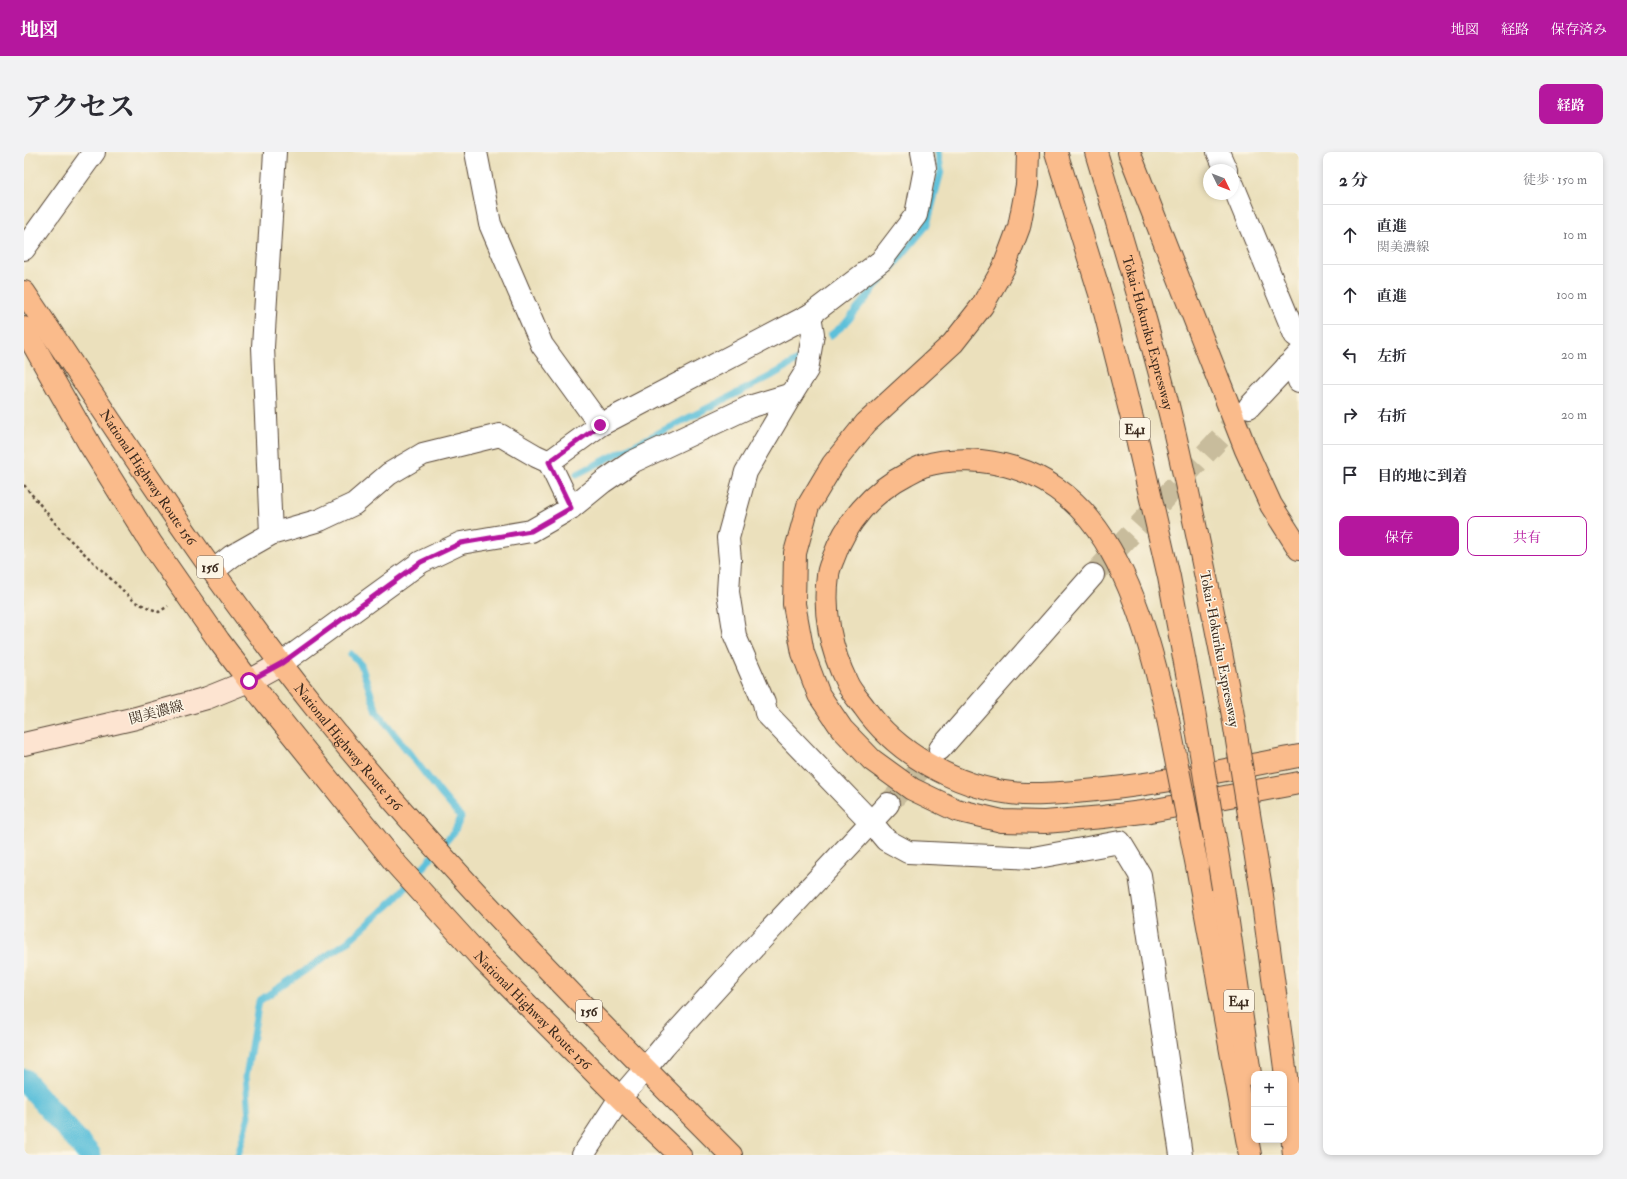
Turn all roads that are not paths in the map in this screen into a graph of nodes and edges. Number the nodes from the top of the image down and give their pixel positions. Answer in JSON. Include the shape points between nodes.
{"nodes":[{"id":1,"x":94,"y":152,"type":"edge"},
{"id":2,"x":275,"y":152,"type":"edge"},
{"id":3,"x":476,"y":152,"type":"edge"},
{"id":4,"x":922,"y":152,"type":"edge"},
{"id":5,"x":1028,"y":152,"type":"edge"},
{"id":6,"x":1056,"y":152,"type":"edge"},
{"id":7,"x":1096,"y":152,"type":"edge"},
{"id":8,"x":1129,"y":152,"type":"edge"},
{"id":9,"x":1218,"y":152,"type":"edge"},
{"id":10,"x":1223,"y":164,"type":"edge"},
{"id":11,"x":1239,"y":200,"type":"edge"},
{"id":12,"x":24,"y":249,"type":"edge"},
{"id":13,"x":24,"y":292,"type":"edge"},
{"id":14,"x":810,"y":314,"type":"junction"},
{"id":15,"x":24,"y":328,"type":"edge"},
{"id":16,"x":1299,"y":338,"type":"edge"},
{"id":17,"x":1295,"y":367,"type":"edge"},
{"id":18,"x":792,"y":394,"type":"junction"},
{"id":19,"x":1249,"y":407,"type":"tunnel mouth"},
{"id":20,"x":600,"y":425,"type":"junction"},
{"id":21,"x":549,"y":462,"type":"junction"},
{"id":22,"x":571,"y":508,"type":"junction"},
{"id":23,"x":271,"y":534,"type":"junction"},
{"id":24,"x":1299,"y":549,"type":"edge"},
{"id":25,"x":213,"y":570,"type":"junction"},
{"id":26,"x":1093,"y":575,"type":"tunnel mouth"},
{"id":27,"x":282,"y":663,"type":"junction"},
{"id":28,"x":249,"y":681,"type":"junction"},
{"id":29,"x":24,"y":744,"type":"edge"},
{"id":30,"x":940,"y":749,"type":"tunnel mouth"},
{"id":31,"x":1299,"y":756,"type":"edge"},
{"id":32,"x":1299,"y":783,"type":"edge"},
{"id":33,"x":888,"y":804,"type":"tunnel mouth"},
{"id":34,"x":871,"y":822,"type":"junction"},
{"id":35,"x":645,"y":1069,"type":"junction"},
{"id":36,"x":620,"y":1098,"type":"junction"},
{"id":37,"x":1253,"y":1107,"type":"edge"},
{"id":38,"x":1257,"y":1143,"type":"edge"},
{"id":39,"x":583,"y":1155,"type":"edge"},
{"id":40,"x":680,"y":1155,"type":"edge"},
{"id":41,"x":731,"y":1155,"type":"edge"},
{"id":42,"x":1181,"y":1155,"type":"edge"},
{"id":43,"x":1250,"y":1155,"type":"edge"},
{"id":44,"x":1259,"y":1155,"type":"edge"},
{"id":45,"x":1294,"y":1155,"type":"edge"}],
"edges":[{"from":1,"to":12,"type":"street"},
{"from":2,"to":23,"type":"street","via":[[263,347]]},
{"from":3,"to":20,"type":"street","via":[[490,224],[542,345]]},
{"from":4,"to":14,"type":"street","via":[[925,168],[916,215],[881,261]]},
{"from":5,"to":32,"type":"highway","via":[[1027,184],[1019,227],[1004,267],[982,306],[952,343],[866,423],[833,464],[808,506],[795,553],[794,604],[803,653],[818,695],[842,730],[872,760],[912,788],[956,810],[1002,821],[1045,822],[1150,811]]},
{"from":6,"to":37,"type":"highway","number":"E41","bridge":true,"via":[[1101,297],[1169,578],[1223,888]]},
{"from":7,"to":45,"type":"highway","name":"Tokai-Hokuriku Expressway","number":"E41","bridge":true,"via":[[1136,284],[1173,425],[1204,562],[1232,710],[1261,888]]},
{"from":8,"to":24,"type":"highway","via":[[1246,450],[1271,505]]},
{"from":9,"to":10,"type":"street"},
{"from":11,"to":16,"type":"street","via":[[1295,335]]},
{"from":13,"to":25,"type":"highway","name":"National Highway Route 156","number":"156"},
{"from":14,"to":18,"type":"street","via":[[813,334],[808,370]]},
{"from":14,"to":20,"type":"street"},
{"from":15,"to":28,"type":"highway","name":"National Highway Route 156","number":"156","via":[[90,445],[151,543],[218,641]]},
{"from":17,"to":19,"type":"street"},
{"from":18,"to":22,"type":"street","via":[[749,407],[632,462]]},
{"from":18,"to":34,"type":"street","via":[[746,472],[728,538],[728,592],[735,636],[766,713]]},
{"from":20,"to":21,"type":"street"},
{"from":21,"to":22,"type":"street"},
{"from":21,"to":23,"type":"street","via":[[500,435],[423,454],[389,474],[354,504],[320,520]]},
{"from":22,"to":27,"type":"street","via":[[531,531],[461,543],[421,562]]},
{"from":23,"to":25,"type":"street"},
{"from":25,"to":27,"type":"highway","name":"National Highway Route 156","number":"156"},
{"from":26,"to":30,"type":"street"},
{"from":27,"to":28,"type":"main road","name":"関美濃線"},
{"from":27,"to":35,"type":"highway","name":"National Highway Route 156","number":"156","via":[[318,710],[450,865]]},
{"from":28,"to":29,"type":"main road","name":"関美濃線","via":[[186,704]]},
{"from":28,"to":36,"type":"highway","name":"National Highway Route 156","number":"156","via":[[397,865],[483,960]]},
{"from":31,"to":43,"type":"highway","bridge":true,"via":[[1147,784],[1057,794],[1011,793],[974,784],[937,770],[902,748],[873,721],[848,685],[834,650],[827,613],[828,574],[839,540],[859,510],[890,483],[922,466],[958,460],[997,462],[1032,474],[1062,492],[1090,519],[1110,550],[1130,590],[1152,653],[1168,719],[1197,866]]},
{"from":33,"to":34,"type":"street"},
{"from":34,"to":35,"type":"street"},
{"from":34,"to":42,"type":"street","via":[[886,840],[908,852],[1033,858],[1120,842],[1140,875]]},
{"from":35,"to":36,"type":"street"},
{"from":35,"to":41,"type":"highway","name":"National Highway Route 156","number":"156"},
{"from":36,"to":39,"type":"street"},
{"from":36,"to":40,"type":"highway","name":"National Highway Route 156","number":"156"},
{"from":38,"to":44,"type":"highway"}]}
